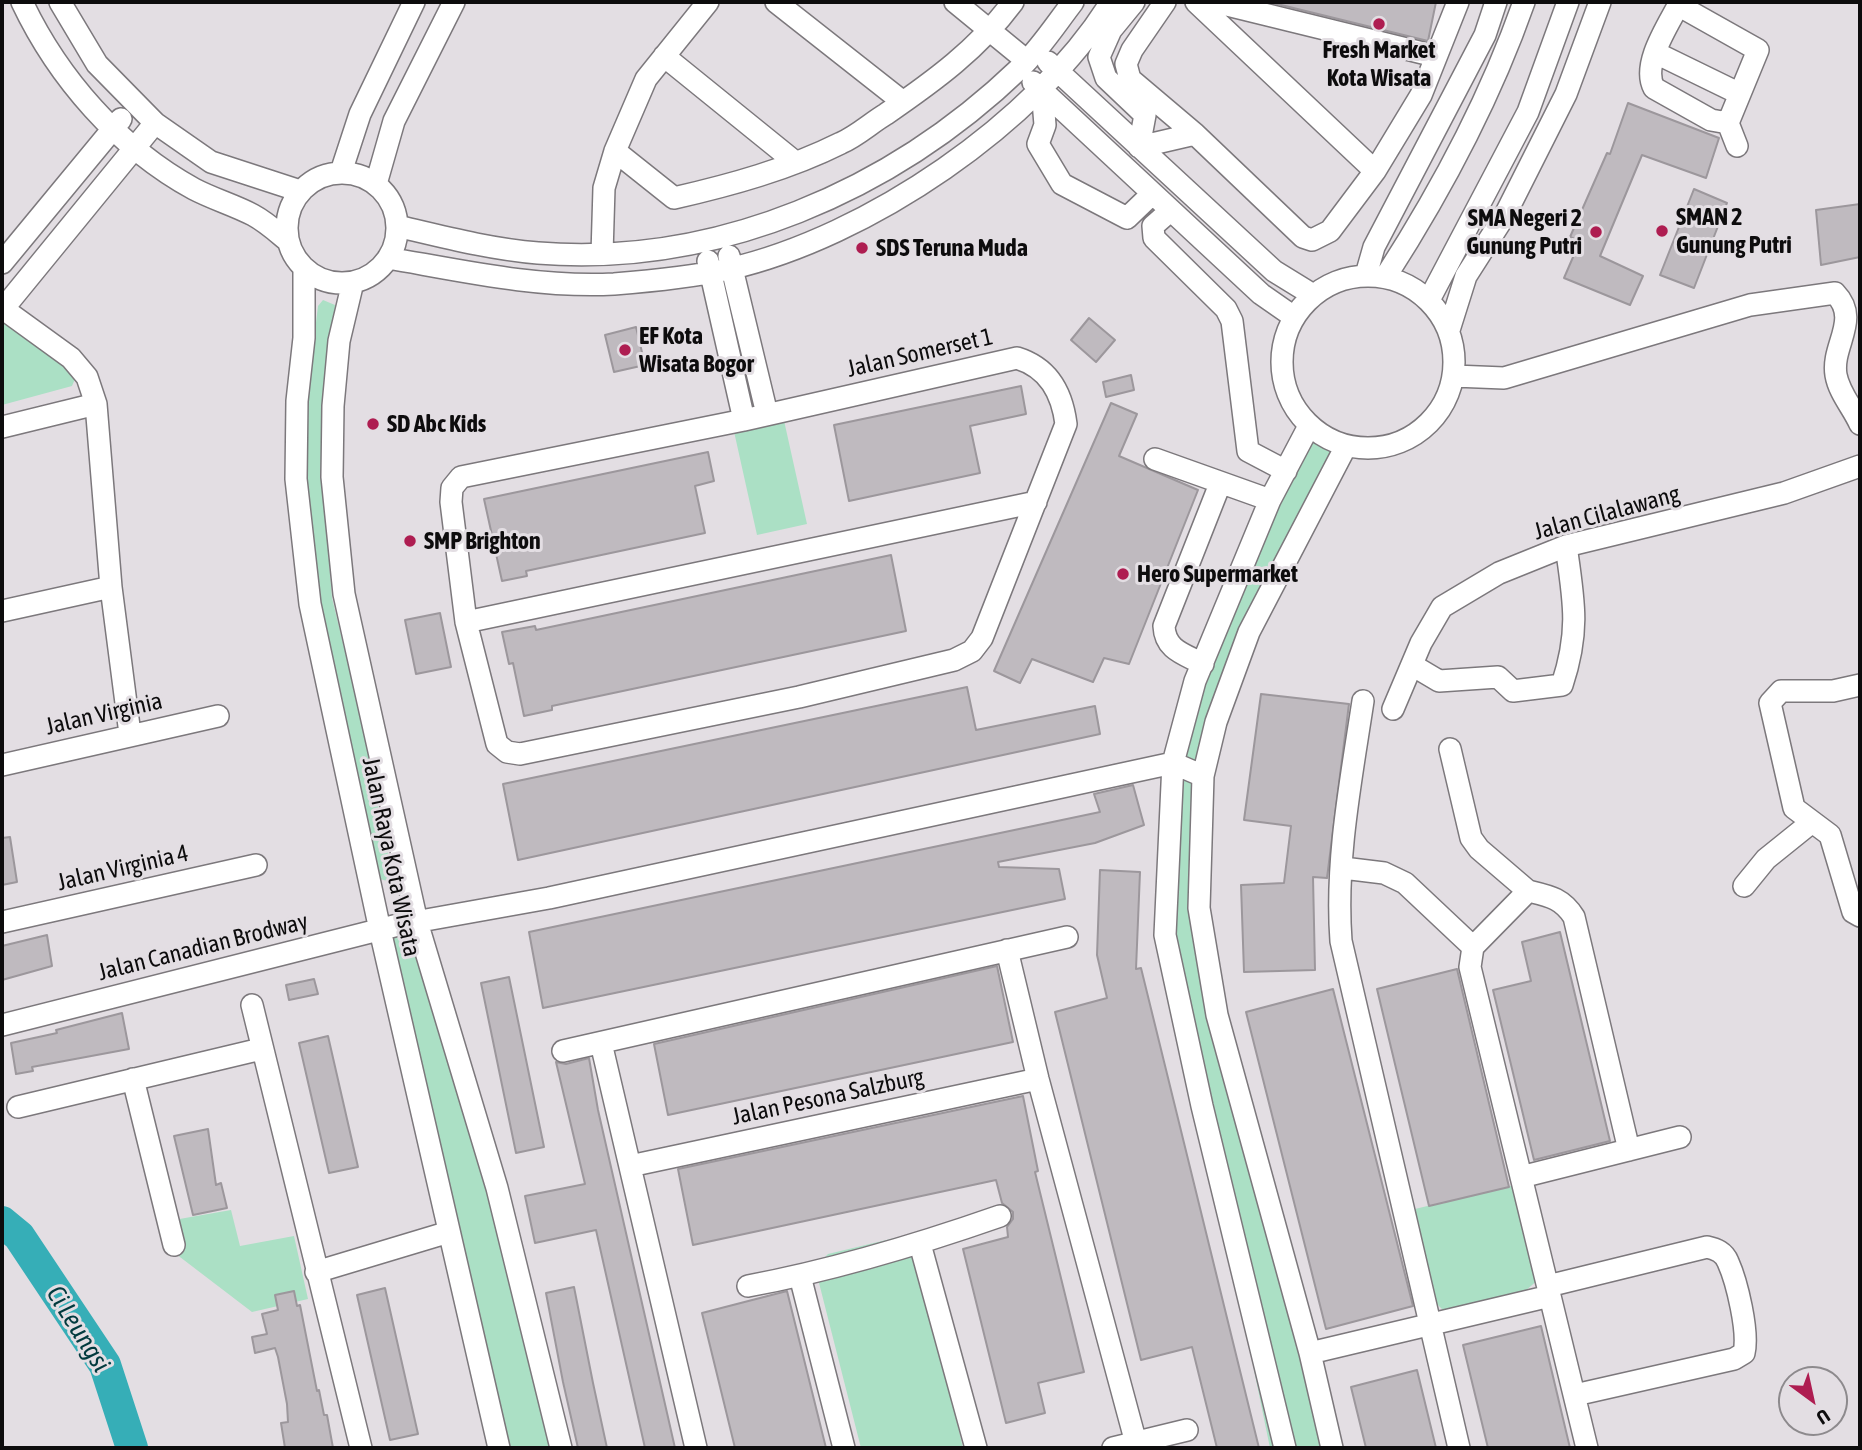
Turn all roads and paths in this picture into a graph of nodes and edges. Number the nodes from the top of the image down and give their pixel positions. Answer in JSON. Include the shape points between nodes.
{"nodes":[{"id":1,"x":22,"y":2,"type":"edge"},
{"id":2,"x":60,"y":2,"type":"edge"},
{"id":3,"x":414,"y":2,"type":"edge"},
{"id":4,"x":454,"y":2,"type":"edge"},
{"id":5,"x":708,"y":2,"type":"edge"},
{"id":6,"x":776,"y":2,"type":"edge"},
{"id":7,"x":955,"y":2,"type":"edge"},
{"id":8,"x":1013,"y":2,"type":"edge"},
{"id":9,"x":1073,"y":2,"type":"edge"},
{"id":10,"x":1111,"y":2,"type":"edge"},
{"id":11,"x":1134,"y":2,"type":"edge"},
{"id":12,"x":1164,"y":2,"type":"edge"},
{"id":13,"x":1196,"y":2,"type":"edge"},
{"id":14,"x":1215,"y":2,"type":"edge"},
{"id":15,"x":1458,"y":2,"type":"edge"},
{"id":16,"x":1496,"y":2,"type":"edge"},
{"id":17,"x":1524,"y":2,"type":"edge"},
{"id":18,"x":1568,"y":2,"type":"edge"},
{"id":19,"x":1600,"y":2,"type":"edge"},
{"id":20,"x":1679,"y":3,"type":"edge"},
{"id":21,"x":991,"y":31,"type":"junction"},
{"id":22,"x":1656,"y":53,"type":"junction"},
{"id":23,"x":664,"y":56,"type":"junction"},
{"id":24,"x":1435,"y":56,"type":"junction"},
{"id":25,"x":1028,"y":60,"type":"junction"},
{"id":26,"x":1059,"y":71,"type":"junction"},
{"id":27,"x":1042,"y":89,"type":"junction"},
{"id":28,"x":1738,"y":93,"type":"junction"},
{"id":29,"x":1421,"y":95,"type":"junction"},
{"id":30,"x":903,"y":102,"type":"junction"},
{"id":31,"x":133,"y":104,"type":"junction"},
{"id":32,"x":1443,"y":119,"type":"junction"},
{"id":33,"x":155,"y":123,"type":"junction"},
{"id":34,"x":1728,"y":123,"type":"junction"},
{"id":35,"x":113,"y":128,"type":"junction"},
{"id":36,"x":1195,"y":134,"type":"junction"},
{"id":37,"x":1737,"y":146,"type":"dead end"},
{"id":38,"x":1139,"y":147,"type":"junction"},
{"id":39,"x":136,"y":149,"type":"junction"},
{"id":40,"x":615,"y":151,"type":"junction"},
{"id":41,"x":795,"y":162,"type":"junction"},
{"id":42,"x":1375,"y":171,"type":"junction"},
{"id":43,"x":341,"y":172,"type":"junction"},
{"id":44,"x":376,"y":184,"type":"junction"},
{"id":45,"x":300,"y":191,"type":"junction"},
{"id":46,"x":1152,"y":194,"type":"junction"},
{"id":47,"x":1170,"y":211,"type":"junction"},
{"id":48,"x":397,"y":226,"type":"junction"},
{"id":49,"x":726,"y":237,"type":"junction"},
{"id":50,"x":288,"y":241,"type":"junction"},
{"id":51,"x":704,"y":242,"type":"junction"},
{"id":52,"x":602,"y":254,"type":"junction"},
{"id":53,"x":388,"y":258,"type":"junction"},
{"id":54,"x":2,"y":263,"type":"edge"},
{"id":55,"x":732,"y":268,"type":"junction"},
{"id":56,"x":304,"y":269,"type":"junction"},
{"id":57,"x":710,"y":272,"type":"junction"},
{"id":58,"x":1376,"y":275,"type":"junction"},
{"id":59,"x":353,"y":282,"type":"junction"},
{"id":60,"x":1312,"y":295,"type":"junction"},
{"id":61,"x":1429,"y":300,"type":"junction"},
{"id":62,"x":2,"y":308,"type":"edge"},
{"id":63,"x":1294,"y":317,"type":"junction"},
{"id":64,"x":1449,"y":330,"type":"junction"},
{"id":65,"x":1454,"y":376,"type":"junction"},
{"id":66,"x":96,"y":404,"type":"junction"},
{"id":67,"x":767,"y":414,"type":"junction"},
{"id":68,"x":744,"y":420,"type":"junction"},
{"id":69,"x":1860,"y":424,"type":"edge"},
{"id":70,"x":1309,"y":426,"type":"junction"},
{"id":71,"x":2,"y":427,"type":"edge"},
{"id":72,"x":1346,"y":446,"type":"junction"},
{"id":73,"x":1155,"y":459,"type":"dead end"},
{"id":74,"x":1860,"y":466,"type":"edge"},
{"id":75,"x":1286,"y":471,"type":"junction"},
{"id":76,"x":1220,"y":484,"type":"junction"},
{"id":77,"x":1269,"y":500,"type":"junction"},
{"id":78,"x":1036,"y":502,"type":"junction"},
{"id":79,"x":1566,"y":546,"type":"junction"},
{"id":80,"x":111,"y":587,"type":"junction"},
{"id":81,"x":2,"y":611,"type":"edge"},
{"id":82,"x":466,"y":622,"type":"junction"},
{"id":83,"x":1203,"y":664,"type":"junction"},
{"id":84,"x":1412,"y":665,"type":"junction"},
{"id":85,"x":1860,"y":685,"type":"edge"},
{"id":86,"x":1363,"y":701,"type":"dead end"},
{"id":87,"x":1393,"y":709,"type":"dead end"},
{"id":88,"x":218,"y":716,"type":"dead end"},
{"id":89,"x":130,"y":734,"type":"junction"},
{"id":90,"x":1450,"y":749,"type":"dead end"},
{"id":91,"x":1173,"y":763,"type":"junction"},
{"id":92,"x":2,"y":765,"type":"edge"},
{"id":93,"x":1203,"y":776,"type":"junction"},
{"id":94,"x":1812,"y":822,"type":"junction"},
{"id":95,"x":256,"y":865,"type":"dead end"},
{"id":96,"x":1343,"y":868,"type":"junction"},
{"id":97,"x":1744,"y":886,"type":"dead end"},
{"id":98,"x":1528,"y":891,"type":"junction"},
{"id":99,"x":1860,"y":916,"type":"edge"},
{"id":100,"x":2,"y":922,"type":"edge"},
{"id":101,"x":417,"y":922,"type":"junction"},
{"id":102,"x":380,"y":930,"type":"junction"},
{"id":103,"x":1067,"y":937,"type":"dead end"},
{"id":104,"x":1473,"y":947,"type":"junction"},
{"id":105,"x":1007,"y":950,"type":"junction"},
{"id":106,"x":252,"y":1005,"type":"dead end"},
{"id":107,"x":2,"y":1025,"type":"edge"},
{"id":108,"x":601,"y":1043,"type":"junction"},
{"id":109,"x":261,"y":1049,"type":"junction"},
{"id":110,"x":564,"y":1051,"type":"dead end"},
{"id":111,"x":133,"y":1079,"type":"junction"},
{"id":112,"x":1038,"y":1079,"type":"junction"},
{"id":113,"x":18,"y":1107,"type":"dead end"},
{"id":114,"x":1680,"y":1137,"type":"dead end"},
{"id":115,"x":1629,"y":1150,"type":"junction"},
{"id":116,"x":630,"y":1167,"type":"junction"},
{"id":117,"x":1521,"y":1177,"type":"junction"},
{"id":118,"x":1000,"y":1216,"type":"dead end"},
{"id":119,"x":449,"y":1232,"type":"junction"},
{"id":120,"x":920,"y":1244,"type":"junction"},
{"id":121,"x":174,"y":1245,"type":"dead end"},
{"id":122,"x":316,"y":1272,"type":"junction"},
{"id":123,"x":800,"y":1276,"type":"junction"},
{"id":124,"x":748,"y":1286,"type":"dead end"},
{"id":125,"x":1549,"y":1291,"type":"junction"},
{"id":126,"x":1429,"y":1326,"type":"junction"},
{"id":127,"x":1310,"y":1353,"type":"junction"},
{"id":128,"x":1575,"y":1395,"type":"junction"},
{"id":129,"x":1187,"y":1430,"type":"dead end"},
{"id":130,"x":1136,"y":1443,"type":"junction"},
{"id":131,"x":361,"y":1448,"type":"edge"},
{"id":132,"x":499,"y":1448,"type":"edge"},
{"id":133,"x":561,"y":1448,"type":"edge"},
{"id":134,"x":696,"y":1448,"type":"edge"},
{"id":135,"x":844,"y":1448,"type":"edge"},
{"id":136,"x":976,"y":1448,"type":"edge"},
{"id":137,"x":1113,"y":1448,"type":"edge"},
{"id":138,"x":1285,"y":1448,"type":"edge"},
{"id":139,"x":1332,"y":1448,"type":"edge"},
{"id":140,"x":1459,"y":1448,"type":"edge"},
{"id":141,"x":1587,"y":1448,"type":"edge"}],
"edges":[{"from":1,"to":35,"type":"street","via":[[36,33],[70,82]]},
{"from":2,"to":31,"type":"street","via":[[97,64]]},
{"from":3,"to":43,"type":"street","via":[[360,114]]},
{"from":4,"to":44,"type":"street","via":[[394,121]]},
{"from":5,"to":23,"type":"street"},
{"from":6,"to":30,"type":"street"},
{"from":7,"to":21,"type":"street"},
{"from":8,"to":21,"type":"street"},
{"from":9,"to":25,"type":"street"},
{"from":10,"to":26,"type":"street"},
{"from":11,"to":38,"type":"street","via":[[1111,30],[1099,57],[1106,78],[1145,115]]},
{"from":12,"to":36,"type":"street","via":[[1126,64],[1130,79]]},
{"from":13,"to":42,"type":"street"},
{"from":14,"to":24,"type":"street"},
{"from":15,"to":24,"type":"street"},
{"from":16,"to":32,"type":"street","via":[[1485,35]]},
{"from":17,"to":58,"type":"street","via":[[1460,151],[1418,227]]},
{"from":18,"to":61,"type":"street","via":[[1528,112]]},
{"from":19,"to":64,"type":"street","via":[[1566,93],[1505,215],[1466,276]]},
{"from":20,"to":22,"type":"street"},
{"from":20,"to":28,"type":"street","via":[[1756,47],[1759,54]]},
{"from":21,"to":25,"type":"street"},
{"from":21,"to":30,"type":"street","via":[[942,76]]},
{"from":22,"to":28,"type":"street"},
{"from":22,"to":34,"type":"street","via":[[1649,72],[1654,88],[1712,120]]},
{"from":23,"to":40,"type":"street","via":[[646,79]]},
{"from":23,"to":41,"type":"street"},
{"from":24,"to":29,"type":"street"},
{"from":25,"to":26,"type":"street"},
{"from":25,"to":27,"type":"street"},
{"from":25,"to":49,"type":"street","via":[[958,120],[886,170],[775,222]]},
{"from":26,"to":27,"type":"street"},
{"from":26,"to":38,"type":"street"},
{"from":27,"to":46,"type":"street"},
{"from":27,"to":46,"type":"street","via":[[1045,125],[1038,144],[1062,184],[1126,218]]},
{"from":27,"to":55,"type":"street","via":[[976,145],[902,195],[846,227]]},
{"from":28,"to":34,"type":"street"},
{"from":29,"to":32,"type":"street","via":[[1438,108]]},
{"from":29,"to":42,"type":"street"},
{"from":30,"to":41,"type":"street","via":[[843,142]]},
{"from":31,"to":33,"type":"street"},
{"from":31,"to":35,"type":"street"},
{"from":32,"to":58,"type":"street","via":[[1374,247]]},
{"from":33,"to":39,"type":"street"},
{"from":33,"to":45,"type":"street","via":[[211,162]]},
{"from":34,"to":37,"type":"street"},
{"from":35,"to":39,"type":"street"},
{"from":35,"to":54,"type":"street"},
{"from":36,"to":38,"type":"street"},
{"from":36,"to":42,"type":"street","via":[[1303,237],[1312,240],[1330,231]]},
{"from":38,"to":60,"type":"street","via":[[1274,271]]},
{"from":39,"to":50,"type":"street","via":[[194,188],[256,216]]},
{"from":39,"to":62,"type":"street"},
{"from":40,"to":41,"type":"street","via":[[674,198],[731,185]]},
{"from":40,"to":52,"type":"street","via":[[604,188]]},
{"from":43,"to":44,"type":"street"},
{"from":43,"to":45,"type":"street","via":[[326,175]]},
{"from":44,"to":48,"type":"street","via":[[394,210]]},
{"from":45,"to":50,"type":"street","via":[[286,223]]},
{"from":46,"to":47,"type":"street"},
{"from":47,"to":63,"type":"street","via":[[1261,294]]},
{"from":47,"to":75,"type":"street","via":[[1153,226],[1154,238],[1226,309],[1232,321],[1248,451]]},
{"from":48,"to":52,"type":"street","via":[[477,245],[538,253]]},
{"from":48,"to":53,"type":"street"},
{"from":49,"to":51,"type":"street"},
{"from":49,"to":55,"type":"street"},
{"from":50,"to":56,"type":"street"},
{"from":51,"to":52,"type":"street"},
{"from":51,"to":57,"type":"street"},
{"from":53,"to":57,"type":"street","via":[[541,283],[612,284]]},
{"from":53,"to":59,"type":"street","via":[[373,273]]},
{"from":55,"to":57,"type":"street"},
{"from":55,"to":67,"type":"street"},
{"from":56,"to":59,"type":"street","via":[[336,283]]},
{"from":56,"to":102,"type":"street","name":"Jalan Raya Kota Wisata","via":[[296,480],[310,604]]},
{"from":57,"to":68,"type":"street"},
{"from":58,"to":60,"type":"street","via":[[1338,281]]},
{"from":58,"to":61,"type":"street","via":[[1411,286]]},
{"from":59,"to":101,"type":"street","name":"Jalan Raya Kota Wisata","via":[[339,341],[332,406],[332,477],[344,594]]},
{"from":60,"to":63,"type":"street"},
{"from":61,"to":64,"type":"street"},
{"from":62,"to":66,"type":"street","via":[[71,358],[87,377]]},
{"from":63,"to":70,"type":"street","via":[[1283,345],[1282,375],[1291,403]]},
{"from":64,"to":65,"type":"street"},
{"from":65,"to":69,"type":"street","via":[[1504,378],[1750,305],[1835,293],[1844,302],[1847,320],[1836,374]]},
{"from":65,"to":72,"type":"street","via":[[1441,409],[1415,434],[1382,447]]},
{"from":66,"to":71,"type":"street"},
{"from":66,"to":80,"type":"street"},
{"from":67,"to":68,"type":"street","name":"Jalan Somerset 1"},
{"from":67,"to":78,"type":"street","name":"Jalan Somerset 1","via":[[1017,358],[1053,383],[1063,400],[1066,424]]},
{"from":68,"to":82,"type":"street","name":"Jalan Somerset 1","via":[[461,477],[452,488],[451,502]]},
{"from":70,"to":72,"type":"street"},
{"from":70,"to":75,"type":"street"},
{"from":72,"to":93,"type":"street","via":[[1249,632],[1216,722]]},
{"from":73,"to":76,"type":"street"},
{"from":74,"to":79,"type":"street","name":"Jalan Cilalawang","via":[[1784,493]]},
{"from":75,"to":77,"type":"street"},
{"from":76,"to":77,"type":"street"},
{"from":76,"to":83,"type":"street","via":[[1164,626],[1164,637],[1172,648]]},
{"from":77,"to":83,"type":"street"},
{"from":78,"to":82,"type":"street"},
{"from":78,"to":82,"type":"street","name":"Jalan Somerset 1","via":[[982,638],[972,651],[954,660],[799,696],[520,754],[507,752],[497,744]]},
{"from":79,"to":84,"type":"street","name":"Jalan Cilalawang","via":[[1499,573],[1442,607]]},
{"from":79,"to":84,"type":"street","via":[[1576,615],[1573,655],[1562,685],[1513,691],[1498,677],[1439,681]]},
{"from":80,"to":81,"type":"street"},
{"from":80,"to":89,"type":"street"},
{"from":83,"to":91,"type":"street"},
{"from":84,"to":87,"type":"street","name":"Jalan Cilalawang"},
{"from":85,"to":94,"type":"street","via":[[1833,691],[1780,691],[1770,703],[1794,808]]},
{"from":86,"to":96,"type":"street","via":[[1346,806]]},
{"from":88,"to":89,"type":"street","name":"Jalan Virginia"},
{"from":89,"to":92,"type":"street","name":"Jalan Virginia"},
{"from":90,"to":98,"type":"street","via":[[1471,838]]},
{"from":91,"to":93,"type":"street"},
{"from":91,"to":101,"type":"street","name":"Jalan Canadian Brodway","via":[[549,898]]},
{"from":91,"to":138,"type":"street","via":[[1165,935]]},
{"from":93,"to":127,"type":"street","via":[[1199,908],[1217,1015]]},
{"from":94,"to":97,"type":"street","via":[[1766,859]]},
{"from":94,"to":99,"type":"street","via":[[1830,835],[1853,912]]},
{"from":95,"to":100,"type":"street","name":"Jalan Virginia 4"},
{"from":96,"to":104,"type":"street","via":[[1384,873],[1405,883]]},
{"from":96,"to":126,"type":"street","via":[[1338,905],[1341,941]]},
{"from":98,"to":104,"type":"street"},
{"from":98,"to":115,"type":"street","via":[[1565,903],[1574,917]]},
{"from":101,"to":102,"type":"street","name":"Jalan Canadian Brodway"},
{"from":101,"to":133,"type":"street","name":"Jalan Raya Kota Wisata","via":[[497,1188]]},
{"from":102,"to":107,"type":"street","name":"Jalan Canadian Brodway"},
{"from":102,"to":119,"type":"street","name":"Jalan Raya Kota Wisata"},
{"from":103,"to":105,"type":"street"},
{"from":104,"to":117,"type":"street","via":[[1470,967]]},
{"from":105,"to":108,"type":"street"},
{"from":105,"to":112,"type":"street"},
{"from":106,"to":109,"type":"street"},
{"from":108,"to":110,"type":"street"},
{"from":108,"to":116,"type":"street"},
{"from":109,"to":111,"type":"street"},
{"from":109,"to":122,"type":"street"},
{"from":111,"to":113,"type":"street"},
{"from":111,"to":121,"type":"street"},
{"from":112,"to":116,"type":"street","name":"Jalan Pesona Salzburg"},
{"from":112,"to":130,"type":"street"},
{"from":114,"to":115,"type":"street"},
{"from":115,"to":117,"type":"street"},
{"from":116,"to":134,"type":"street"},
{"from":117,"to":125,"type":"street"},
{"from":118,"to":120,"type":"street"},
{"from":119,"to":122,"type":"street"},
{"from":119,"to":132,"type":"street","name":"Jalan Raya Kota Wisata"},
{"from":120,"to":123,"type":"street"},
{"from":120,"to":136,"type":"street"},
{"from":122,"to":131,"type":"street"},
{"from":123,"to":124,"type":"street"},
{"from":123,"to":135,"type":"street"},
{"from":125,"to":126,"type":"street"},
{"from":125,"to":128,"type":"street"},
{"from":125,"to":128,"type":"street","via":[[1707,1247],[1718,1250],[1728,1261],[1747,1339],[1744,1353]]},
{"from":126,"to":127,"type":"street"},
{"from":126,"to":140,"type":"street"},
{"from":127,"to":139,"type":"street"},
{"from":128,"to":141,"type":"street"},
{"from":129,"to":130,"type":"street"},
{"from":130,"to":137,"type":"street"}]}
